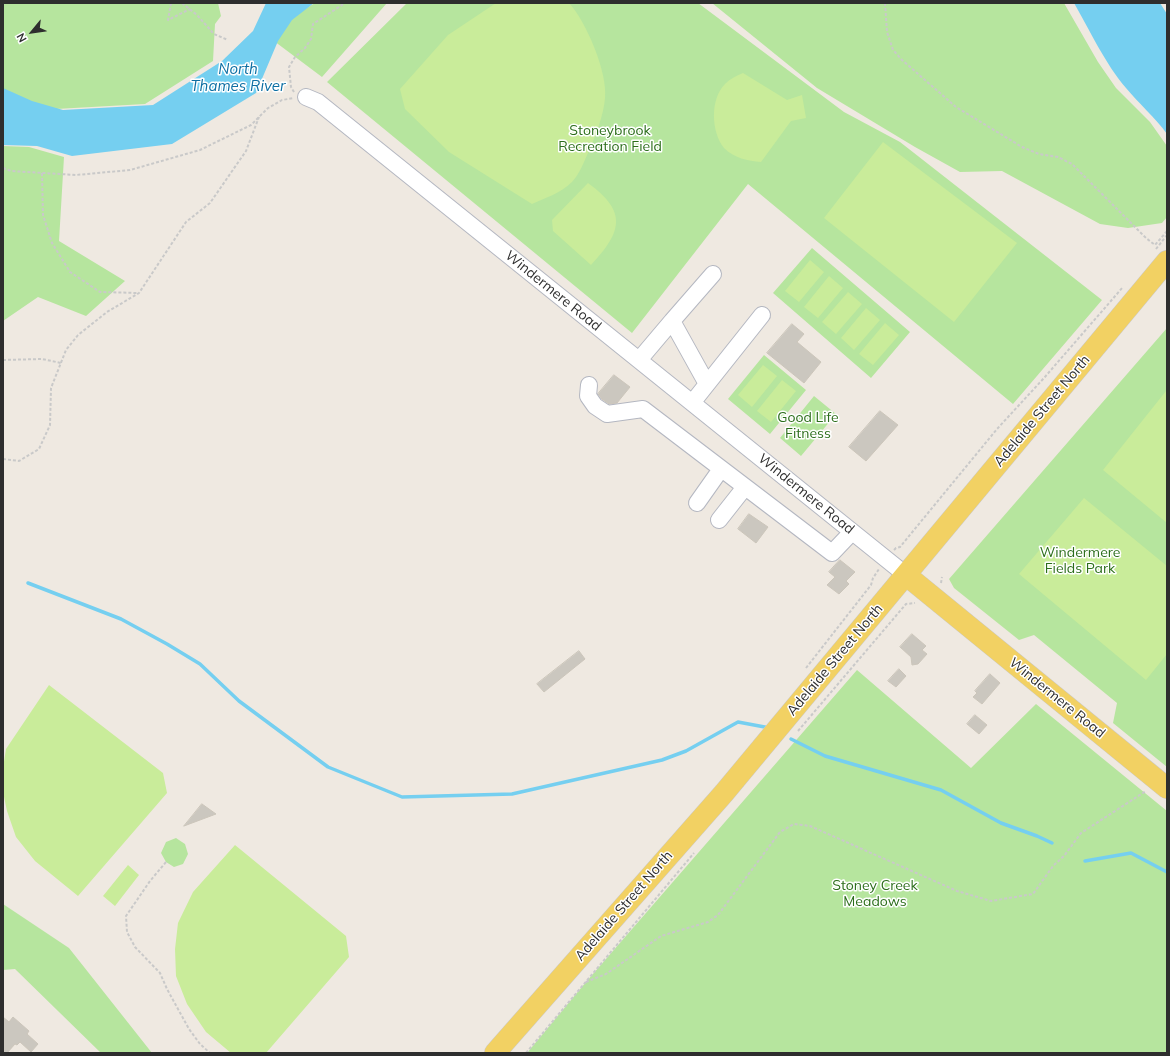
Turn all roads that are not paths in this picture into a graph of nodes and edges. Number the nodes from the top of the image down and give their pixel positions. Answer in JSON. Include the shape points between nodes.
{"nodes":[{"id":1,"x":306,"y":97,"type":"road end"},
{"id":2,"x":1158,"y":252,"type":"edge"},
{"id":3,"x":713,"y":274,"type":"dead end"},
{"id":4,"x":762,"y":315,"type":"dead end"},
{"id":5,"x":672,"y":321,"type":"junction"},
{"id":6,"x":639,"y":360,"type":"junction"},
{"id":7,"x":707,"y":384,"type":"junction"},
{"id":8,"x":589,"y":385,"type":"dead end"},
{"id":9,"x":692,"y":403,"type":"junction"},
{"id":10,"x":721,"y":469,"type":"junction"},
{"id":11,"x":745,"y":487,"type":"junction"},
{"id":12,"x":697,"y":503,"type":"dead end"},
{"id":13,"x":719,"y":520,"type":"dead end"},
{"id":14,"x":852,"y":532,"type":"junction"},
{"id":15,"x":906,"y":575,"type":"junction"},
{"id":16,"x":1167,"y":788,"type":"edge"},
{"id":17,"x":495,"y":1053,"type":"edge"}],
"edges":[{"from":1,"to":6,"type":"street","name":"Windermere Road","via":[[318,102]]},
{"from":2,"to":15,"type":"main road","name":"Adelaide Street North"},
{"from":3,"to":5,"type":"street"},
{"from":4,"to":7,"type":"street"},
{"from":5,"to":6,"type":"street"},
{"from":5,"to":7,"type":"street"},
{"from":6,"to":9,"type":"street","name":"Windermere Road"},
{"from":7,"to":9,"type":"street"},
{"from":8,"to":10,"type":"street","via":[[588,396],[595,406],[607,414],[643,409]]},
{"from":9,"to":14,"type":"street","name":"Windermere Road"},
{"from":10,"to":11,"type":"street"},
{"from":10,"to":12,"type":"street"},
{"from":11,"to":13,"type":"street"},
{"from":11,"to":14,"type":"street","via":[[832,554]]},
{"from":14,"to":15,"type":"street","name":"Windermere Road"},
{"from":15,"to":16,"type":"main road","name":"Windermere Road"},
{"from":15,"to":17,"type":"main road","name":"Adelaide Street North","via":[[724,793]]}]}
